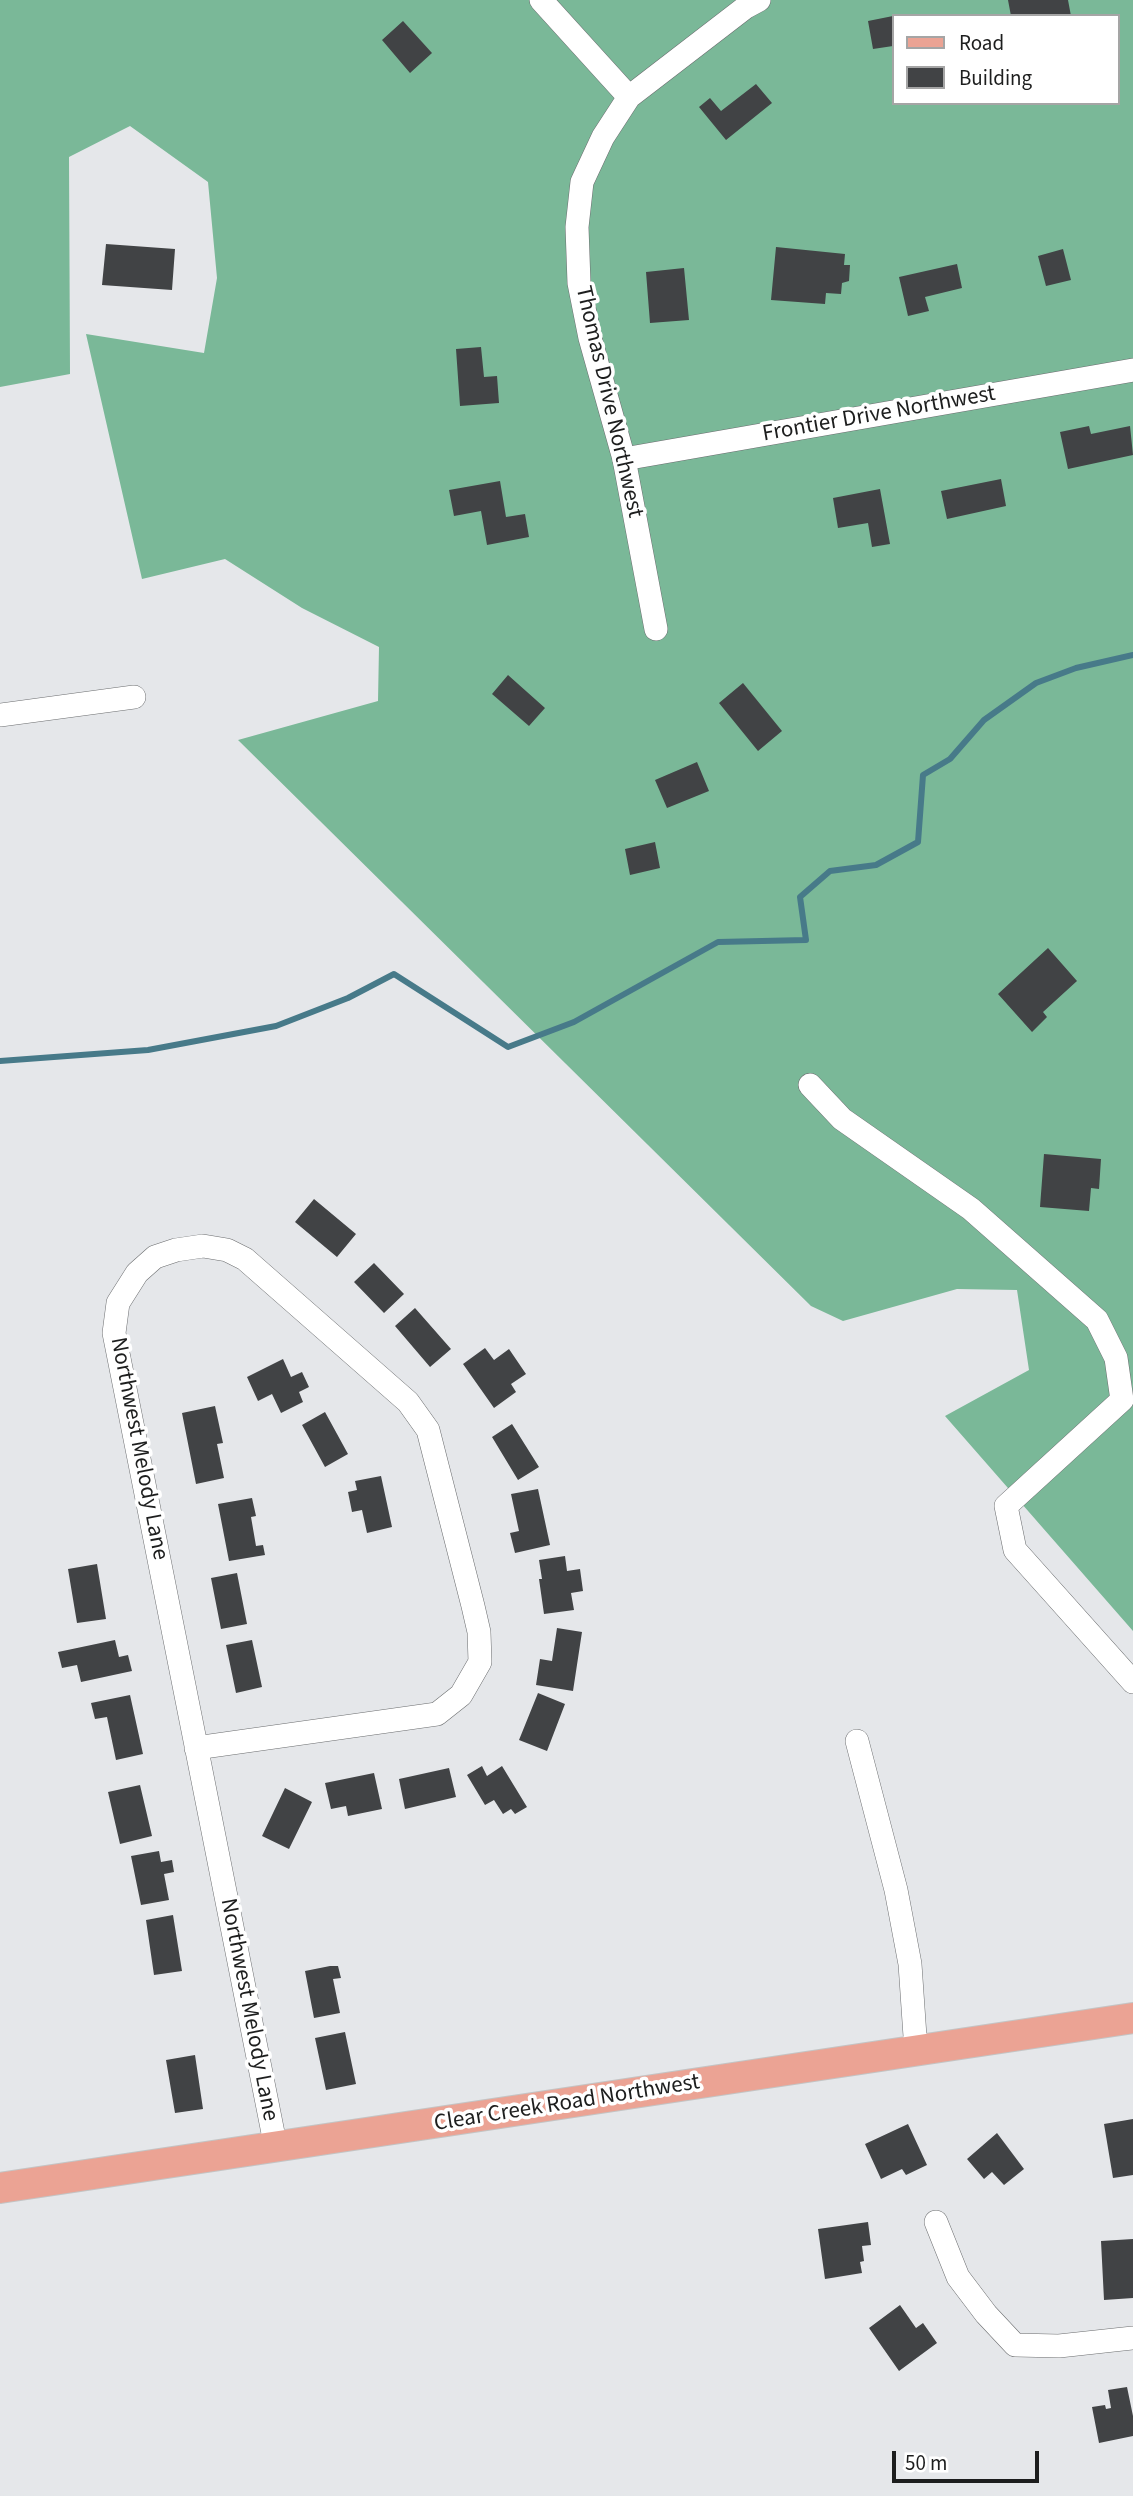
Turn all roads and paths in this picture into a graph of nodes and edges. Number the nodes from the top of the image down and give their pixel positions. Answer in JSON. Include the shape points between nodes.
{"nodes":[{"id":1,"x":541,"y":0,"type":"edge"},
{"id":2,"x":759,"y":0,"type":"edge"},
{"id":3,"x":629,"y":97,"type":"junction"},
{"id":4,"x":1133,"y":370,"type":"edge"},
{"id":5,"x":624,"y":459,"type":"junction"},
{"id":6,"x":656,"y":629,"type":"dead end"},
{"id":7,"x":134,"y":697,"type":"dead end"},
{"id":8,"x":0,"y":715,"type":"edge"},
{"id":9,"x":810,"y":1086,"type":"dead end"},
{"id":10,"x":1133,"y":1682,"type":"edge"},
{"id":11,"x":857,"y":1741,"type":"dead end"},
{"id":12,"x":197,"y":1748,"type":"junction"},
{"id":13,"x":1133,"y":2018,"type":"edge"},
{"id":14,"x":916,"y":2051,"type":"junction"},
{"id":15,"x":276,"y":2148,"type":"junction"},
{"id":16,"x":0,"y":2188,"type":"edge"},
{"id":17,"x":936,"y":2222,"type":"dead end"},
{"id":18,"x":1133,"y":2338,"type":"edge"}],
"edges":[{"from":1,"to":3,"type":"street"},
{"from":2,"to":3,"type":"street","name":"Thomas Drive Northwest"},
{"from":3,"to":5,"type":"street","name":"Thomas Drive Northwest","via":[[582,182],[577,227],[579,283]]},
{"from":4,"to":5,"type":"street","name":"Frontier Drive Northwest"},
{"from":5,"to":6,"type":"street","name":"Thomas Drive Northwest"},
{"from":7,"to":8,"type":"street"},
{"from":9,"to":10,"type":"street","via":[[842,1119],[971,1209],[1097,1320],[1116,1357],[1122,1400],[1006,1506],[1015,1550]]},
{"from":11,"to":14,"type":"street","via":[[896,1890],[910,1964]]},
{"from":12,"to":12,"type":"street","name":"Northwest Melody Lane","via":[[438,1714],[461,1695],[480,1662],[473,1606],[428,1430],[408,1402],[245,1259],[203,1246],[155,1257],[137,1273],[118,1303],[114,1333]]},
{"from":12,"to":15,"type":"street","name":"Northwest Melody Lane"},
{"from":13,"to":14,"type":"main road","name":"Clear Creek Road Northwest"},
{"from":14,"to":15,"type":"main road","name":"Clear Creek Road Northwest"},
{"from":15,"to":16,"type":"main road","name":"Clear Creek Road Northwest"},
{"from":17,"to":18,"type":"street","via":[[958,2277],[1015,2345],[1059,2346]]}]}
